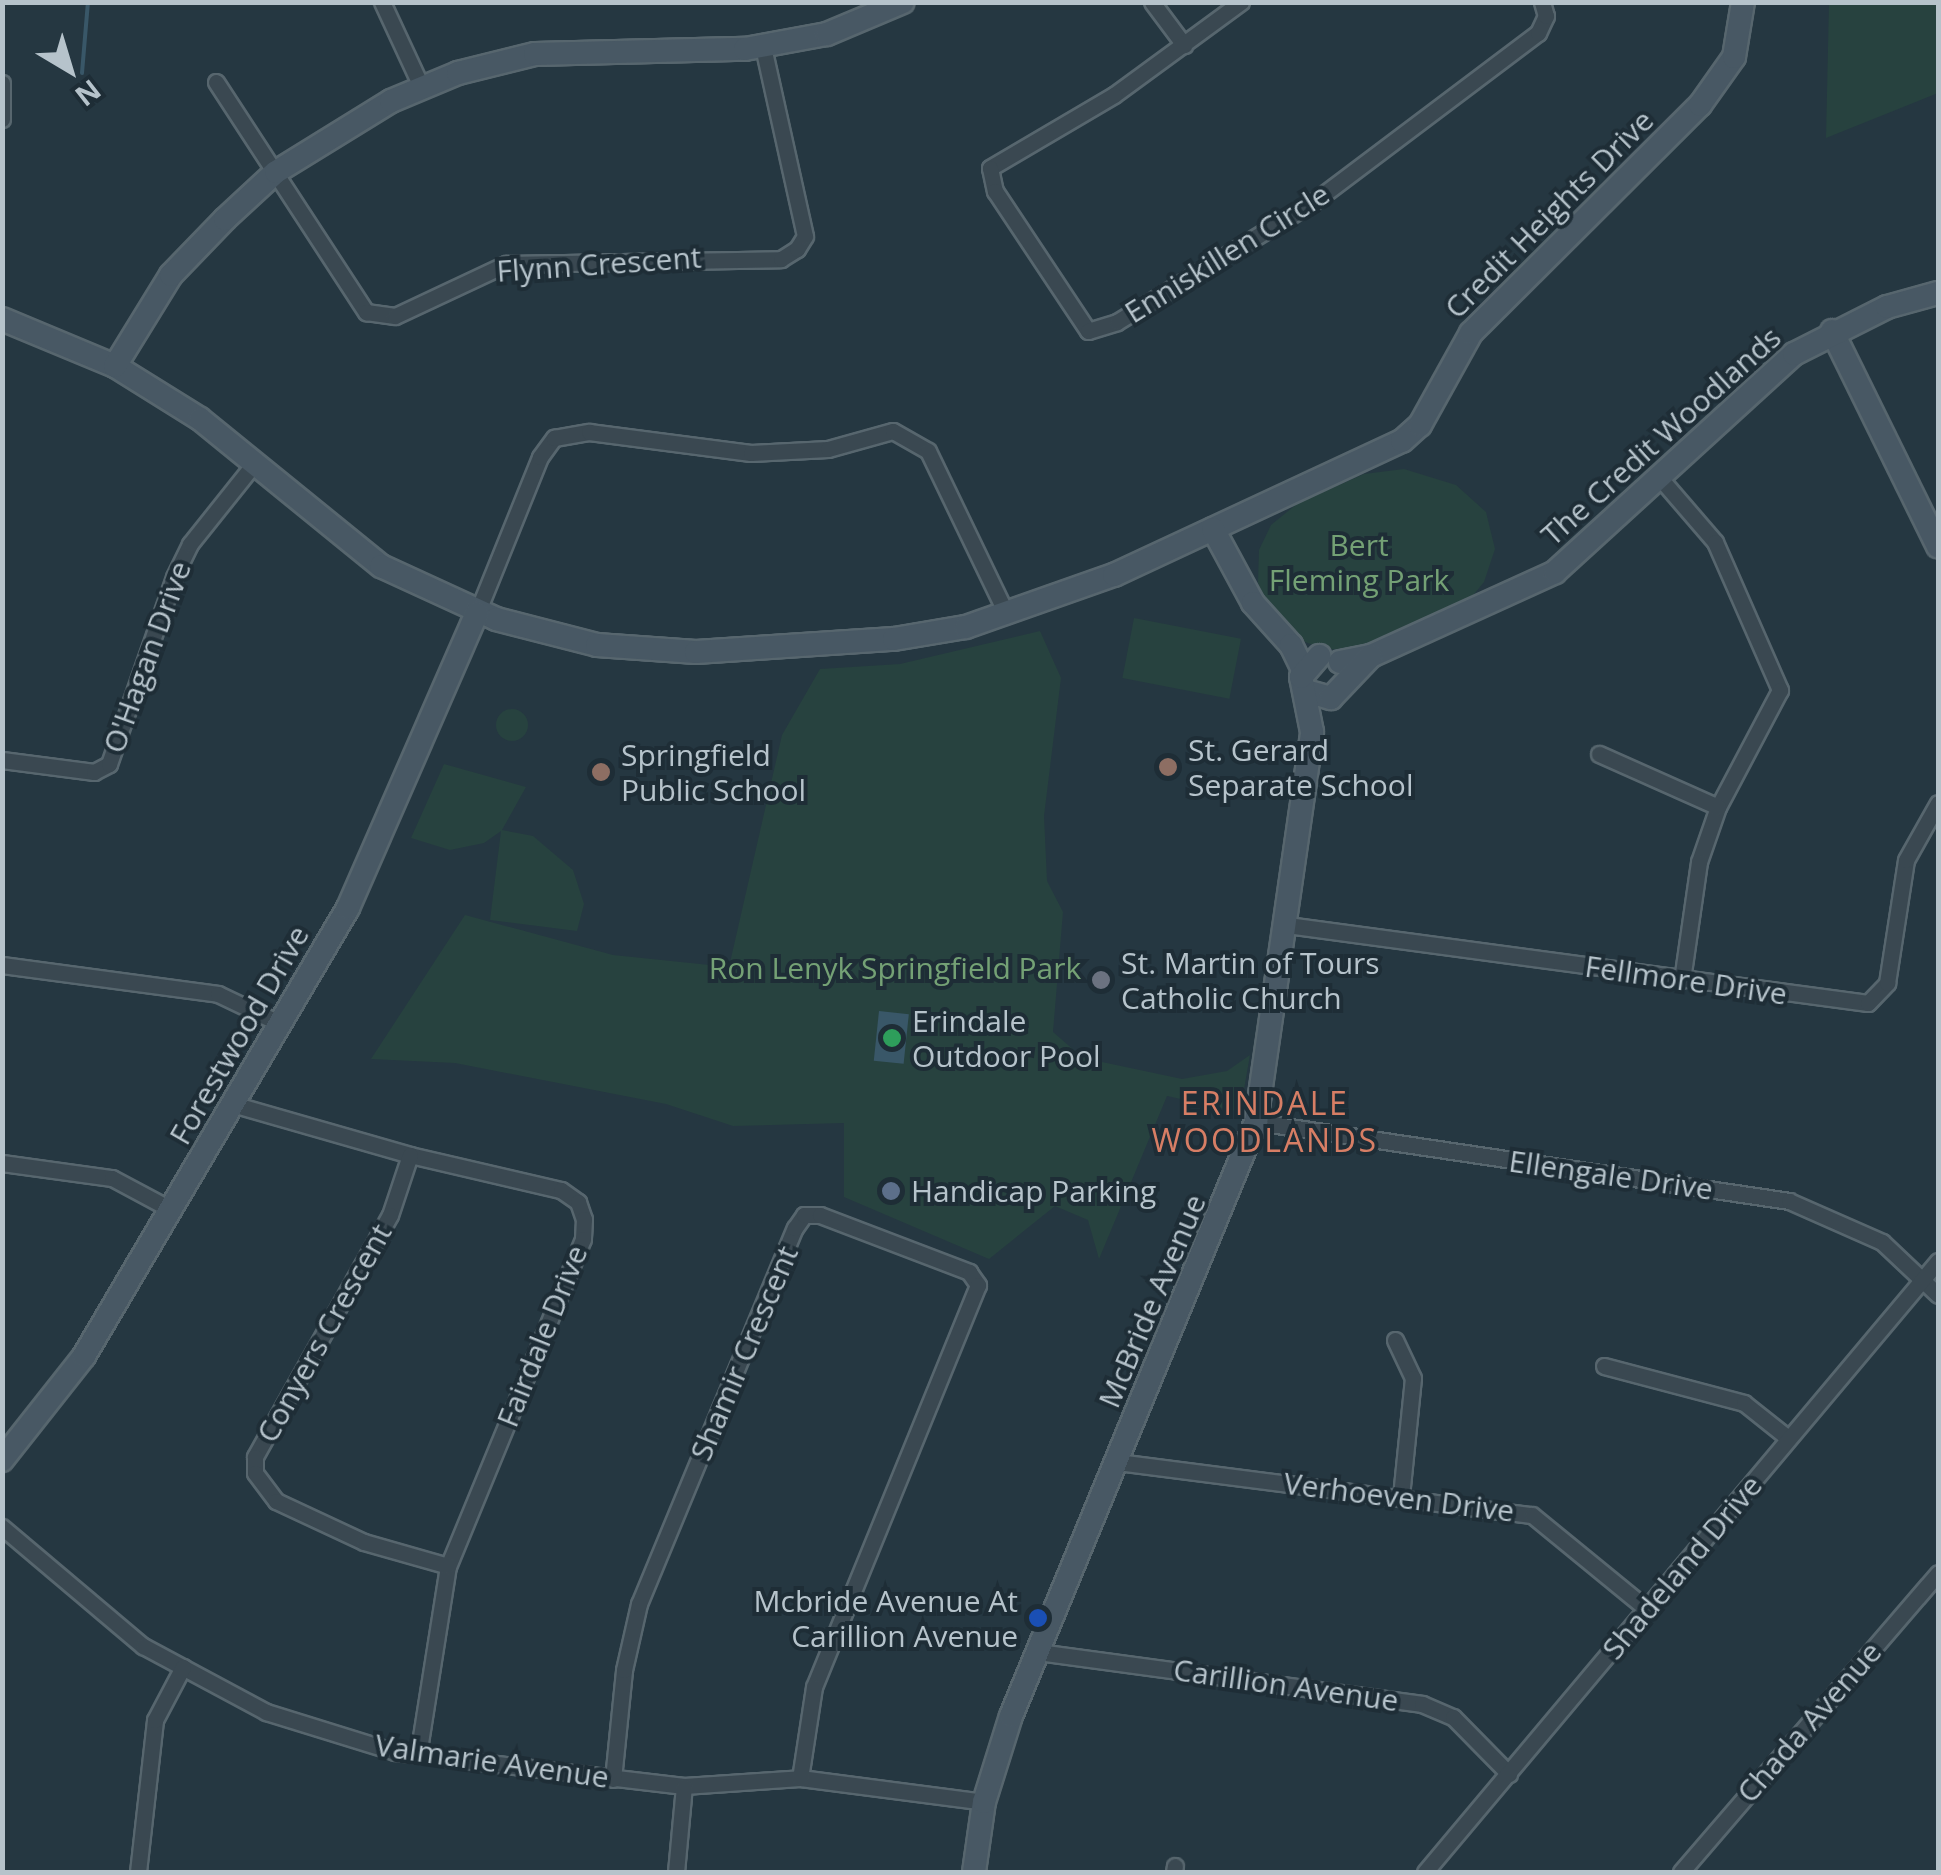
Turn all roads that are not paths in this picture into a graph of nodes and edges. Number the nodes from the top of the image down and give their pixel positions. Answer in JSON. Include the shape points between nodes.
{"nodes":[{"id":1,"x":382,"y":2,"type":"edge"},
{"id":2,"x":902,"y":2,"type":"edge"},
{"id":3,"x":1152,"y":2,"type":"edge"},
{"id":4,"x":1241,"y":2,"type":"edge"},
{"id":5,"x":1542,"y":2,"type":"edge"},
{"id":6,"x":1743,"y":2,"type":"edge"},
{"id":7,"x":763,"y":46,"type":"junction"},
{"id":8,"x":1184,"y":46,"type":"junction"},
{"id":9,"x":216,"y":82,"type":"dead end"},
{"id":10,"x":2,"y":84,"type":"edge"},
{"id":11,"x":422,"y":88,"type":"junction"},
{"id":12,"x":2,"y":119,"type":"edge"},
{"id":13,"x":276,"y":172,"type":"junction"},
{"id":14,"x":1938,"y":294,"type":"edge"},
{"id":15,"x":2,"y":319,"type":"edge"},
{"id":16,"x":1832,"y":331,"type":"junction"},
{"id":17,"x":115,"y":366,"type":"junction"},
{"id":18,"x":253,"y":466,"type":"junction"},
{"id":19,"x":1660,"y":478,"type":"junction"},
{"id":20,"x":1213,"y":529,"type":"junction"},
{"id":21,"x":1938,"y":546,"type":"edge"},
{"id":22,"x":477,"y":613,"type":"junction"},
{"id":23,"x":1008,"y":615,"type":"junction"},
{"id":24,"x":1324,"y":677,"type":"junction"},
{"id":25,"x":1599,"y":754,"type":"dead end"},
{"id":26,"x":2,"y":760,"type":"edge"},
{"id":27,"x":1938,"y":803,"type":"edge"},
{"id":28,"x":1718,"y":807,"type":"junction"},
{"id":29,"x":1288,"y":925,"type":"junction"},
{"id":30,"x":2,"y":964,"type":"edge"},
{"id":31,"x":1682,"y":980,"type":"junction"},
{"id":32,"x":279,"y":1023,"type":"junction"},
{"id":33,"x":236,"y":1104,"type":"junction"},
{"id":34,"x":1256,"y":1122,"type":"junction"},
{"id":35,"x":410,"y":1155,"type":"junction"},
{"id":36,"x":2,"y":1163,"type":"edge"},
{"id":37,"x":170,"y":1209,"type":"junction"},
{"id":38,"x":1938,"y":1261,"type":"edge"},
{"id":39,"x":1923,"y":1279,"type":"junction"},
{"id":40,"x":1938,"y":1295,"type":"edge"},
{"id":41,"x":1395,"y":1340,"type":"dead end"},
{"id":42,"x":1604,"y":1366,"type":"dead end"},
{"id":43,"x":1788,"y":1438,"type":"junction"},
{"id":44,"x":2,"y":1460,"type":"edge"},
{"id":45,"x":1117,"y":1462,"type":"junction"},
{"id":46,"x":1401,"y":1496,"type":"junction"},
{"id":47,"x":2,"y":1527,"type":"edge"},
{"id":48,"x":448,"y":1566,"type":"junction"},
{"id":49,"x":1938,"y":1573,"type":"edge"},
{"id":50,"x":1647,"y":1609,"type":"junction"},
{"id":51,"x":1038,"y":1652,"type":"junction"},
{"id":52,"x":183,"y":1667,"type":"junction"},
{"id":53,"x":418,"y":1755,"type":"junction"},
{"id":54,"x":1509,"y":1774,"type":"junction"},
{"id":55,"x":800,"y":1778,"type":"junction"},
{"id":56,"x":614,"y":1779,"type":"junction"},
{"id":57,"x":684,"y":1786,"type":"junction"},
{"id":58,"x":984,"y":1802,"type":"junction"},
{"id":59,"x":138,"y":1872,"type":"edge"},
{"id":60,"x":676,"y":1872,"type":"edge"},
{"id":61,"x":974,"y":1872,"type":"edge"},
{"id":62,"x":1425,"y":1872,"type":"edge"},
{"id":63,"x":1681,"y":1872,"type":"edge"}],
"edges":[{"from":1,"to":11,"type":"street"},
{"from":2,"to":7,"type":"street","via":[[827,34]]},
{"from":3,"to":8,"type":"street"},
{"from":4,"to":8,"type":"street","name":"Enniskillen Circle"},
{"from":5,"to":8,"type":"street","name":"Enniskillen Circle","via":[[1546,16],[1538,32],[1316,200],[1117,322],[1088,331],[994,191],[990,168]]},
{"from":6,"to":20,"type":"street","name":"Credit Heights Drive","via":[[1734,57],[1700,106],[1471,333],[1415,431],[1369,462]]},
{"from":7,"to":11,"type":"street","via":[[535,54]]},
{"from":7,"to":13,"type":"street","name":"Flynn Crescent","via":[[805,236],[781,259],[506,264],[395,316],[366,312]]},
{"from":9,"to":13,"type":"street"},
{"from":10,"to":12,"type":"street"},
{"from":11,"to":13,"type":"street"},
{"from":13,"to":17,"type":"street","via":[[171,275]]},
{"from":14,"to":16,"type":"street","name":"The Credit Woodlands"},
{"from":15,"to":17,"type":"street"},
{"from":16,"to":19,"type":"street","name":"The Credit Woodlands","via":[[1762,378]]},
{"from":16,"to":21,"type":"street"},
{"from":17,"to":18,"type":"street","via":[[200,418]]},
{"from":18,"to":22,"type":"street","via":[[381,566]]},
{"from":18,"to":26,"type":"street","name":"O'Hagan Drive","via":[[190,544],[174,577],[109,764],[94,772]]},
{"from":19,"to":24,"type":"street","name":"The Credit Woodlands","via":[[1555,572]]},
{"from":19,"to":28,"type":"street","via":[[1715,542],[1778,673],[1780,690]]},
{"from":20,"to":23,"type":"street"},
{"from":20,"to":24,"type":"street","via":[[1253,604]]},
{"from":22,"to":23,"type":"street","via":[[556,638],[696,652],[894,639]]},
{"from":22,"to":23,"type":"street","via":[[540,456],[554,438],[589,432],[751,453],[828,449],[893,431],[928,451]]},
{"from":22,"to":32,"type":"street","name":"Forestwood Drive","via":[[348,908]]},
{"from":24,"to":29,"type":"street","name":"McBride Avenue"},
{"from":25,"to":28,"type":"street"},
{"from":27,"to":31,"type":"street","name":"Fellmore Drive","via":[[1906,860],[1887,983],[1868,1003]]},
{"from":28,"to":31,"type":"street","via":[[1700,862]]},
{"from":29,"to":31,"type":"street","name":"Fellmore Drive"},
{"from":29,"to":34,"type":"street","name":"McBride Avenue"},
{"from":30,"to":32,"type":"street","via":[[218,994]]},
{"from":32,"to":33,"type":"street","name":"Forestwood Drive"},
{"from":33,"to":35,"type":"street","name":"Fairdale Drive"},
{"from":33,"to":37,"type":"street","name":"Forestwood Drive"},
{"from":34,"to":39,"type":"street","name":"Ellengale Drive","via":[[1789,1200],[1882,1242]]},
{"from":34,"to":45,"type":"street","name":"McBride Avenue"},
{"from":35,"to":48,"type":"street","name":"Fairdale Drive","via":[[562,1190],[578,1202],[584,1219],[583,1239]]},
{"from":35,"to":48,"type":"street","name":"Conyers Crescent","via":[[390,1215],[256,1457],[254,1473],[276,1501],[364,1542]]},
{"from":36,"to":37,"type":"street","via":[[112,1178]]},
{"from":37,"to":44,"type":"street","name":"Forestwood Drive","via":[[84,1356]]},
{"from":38,"to":39,"type":"street","name":"Shadeland Drive"},
{"from":39,"to":40,"type":"street","name":"Ellengale Drive"},
{"from":39,"to":43,"type":"street","name":"Shadeland Drive"},
{"from":41,"to":46,"type":"street","via":[[1413,1378]]},
{"from":42,"to":43,"type":"street","via":[[1744,1404]]},
{"from":43,"to":50,"type":"street","name":"Shadeland Drive"},
{"from":45,"to":46,"type":"street","name":"Verhoeven Drive"},
{"from":45,"to":51,"type":"street","name":"McBride Avenue"},
{"from":46,"to":50,"type":"street","name":"Verhoeven Drive","via":[[1543,1519]]},
{"from":47,"to":52,"type":"street","name":"Valmarie Avenue","via":[[72,1593]]},
{"from":48,"to":53,"type":"street","name":"Fairdale Drive"},
{"from":49,"to":63,"type":"street","name":"Chada Avenue"},
{"from":50,"to":54,"type":"street","name":"Shadeland Drive"},
{"from":51,"to":54,"type":"street","name":"Carillion Avenue","via":[[1422,1704],[1453,1717]]},
{"from":51,"to":58,"type":"street","name":"McBride Avenue"},
{"from":52,"to":53,"type":"street","name":"Valmarie Avenue","via":[[266,1712]]},
{"from":52,"to":59,"type":"street","via":[[155,1720]]},
{"from":53,"to":56,"type":"street","name":"Valmarie Avenue"},
{"from":54,"to":62,"type":"street","name":"Shadeland Drive"},
{"from":55,"to":56,"type":"street","name":"Shamir Crescent","via":[[814,1687],[978,1285],[968,1272],[820,1215],[804,1215],[795,1228],[640,1604],[624,1670]]},
{"from":55,"to":57,"type":"street","name":"Valmarie Avenue"},
{"from":55,"to":58,"type":"street","name":"Valmarie Avenue"},
{"from":56,"to":57,"type":"street","name":"Valmarie Avenue"},
{"from":57,"to":60,"type":"street"},
{"from":58,"to":61,"type":"street","name":"McBride Avenue"}]}
